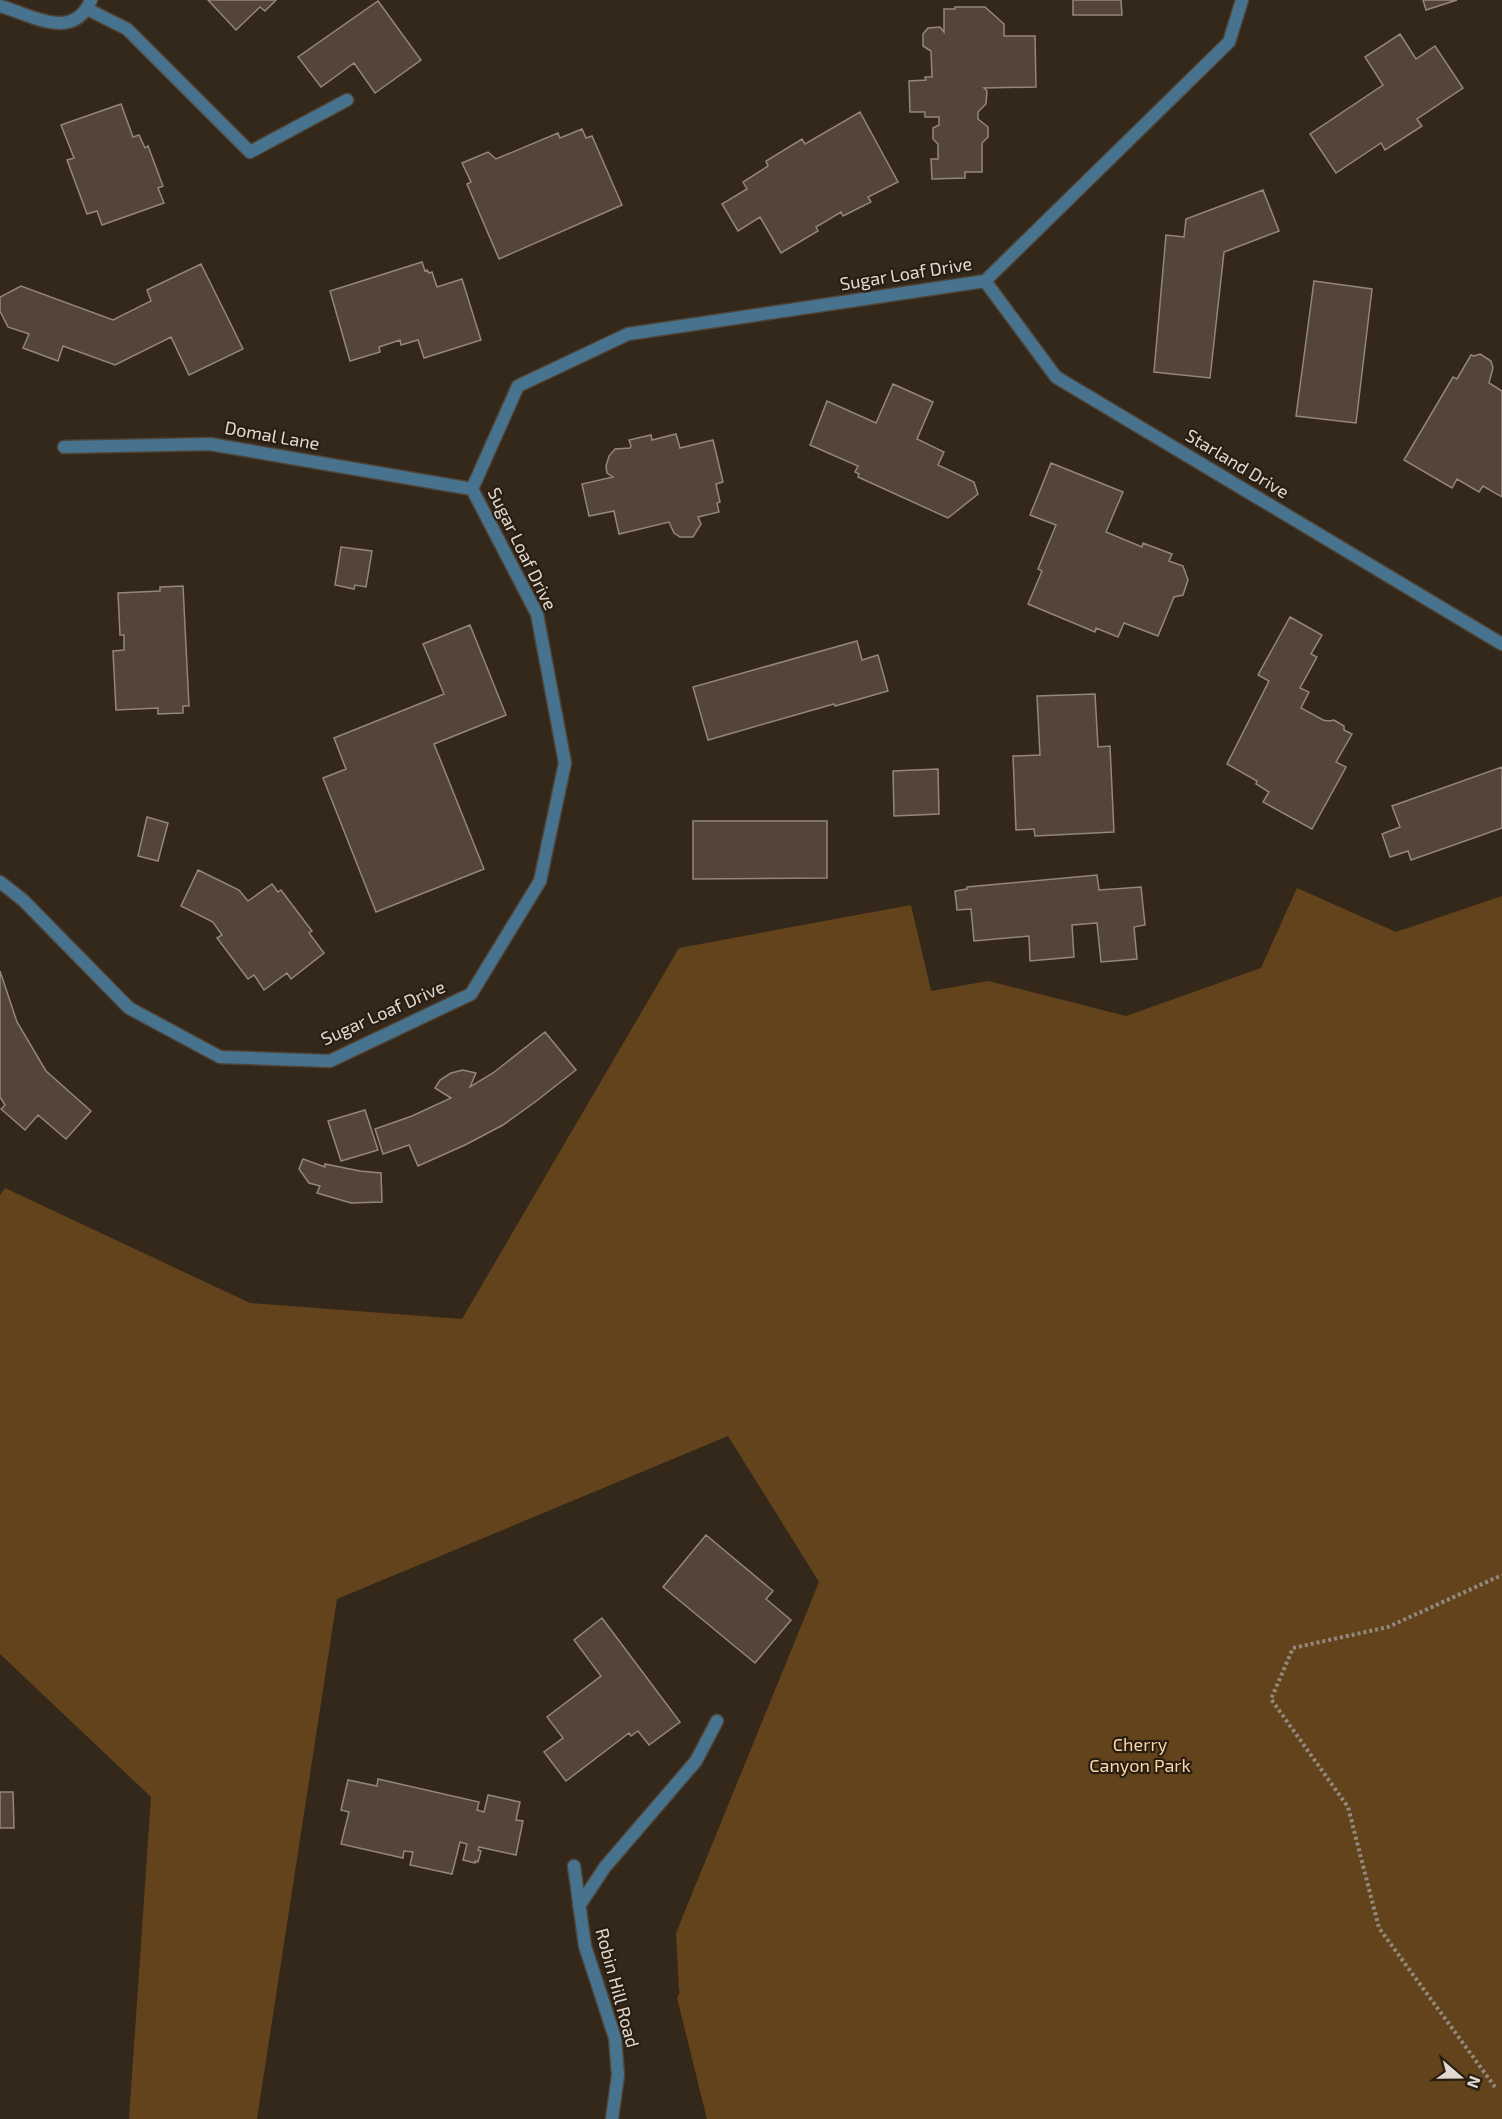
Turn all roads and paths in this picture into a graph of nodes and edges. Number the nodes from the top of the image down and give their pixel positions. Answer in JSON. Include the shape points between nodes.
{"nodes":[{"id":1,"x":1242,"y":0,"type":"edge"},
{"id":2,"x":89,"y":5,"type":"edge"},
{"id":3,"x":0,"y":6,"type":"edge"},
{"id":4,"x":347,"y":100,"type":"dead end"},
{"id":5,"x":985,"y":280,"type":"junction"},
{"id":6,"x":64,"y":447,"type":"dead end"},
{"id":7,"x":472,"y":489,"type":"junction"},
{"id":8,"x":1502,"y":644,"type":"edge"},
{"id":9,"x":0,"y":882,"type":"edge"},
{"id":10,"x":1502,"y":1575,"type":"edge"},
{"id":11,"x":717,"y":1721,"type":"dead end"},
{"id":12,"x":574,"y":1866,"type":"dead end"},
{"id":13,"x":579,"y":1906,"type":"junction"},
{"id":14,"x":1495,"y":2087,"type":"dead end"},
{"id":15,"x":612,"y":2119,"type":"edge"}],
"edges":[{"from":1,"to":5,"type":"street","name":"Sugar Loaf Drive","via":[[1229,42]]},
{"from":2,"to":3,"type":"street","via":[[72,20],[51,24]]},
{"from":2,"to":4,"type":"street","via":[[127,28],[250,152]]},
{"from":5,"to":7,"type":"street","name":"Sugar Loaf Drive","via":[[628,334],[518,386]]},
{"from":5,"to":8,"type":"street","name":"Starland Drive","via":[[1056,377]]},
{"from":6,"to":7,"type":"street","name":"Domal Lane","via":[[210,444]]},
{"from":7,"to":9,"type":"street","name":"Sugar Loaf Drive","via":[[537,614],[565,763],[540,881],[471,993],[330,1061],[220,1057],[129,1008],[23,900]]},
{"from":10,"to":14,"type":"path","via":[[1388,1627],[1293,1648],[1271,1699],[1348,1807],[1379,1928]]},
{"from":11,"to":13,"type":"street","via":[[696,1761],[605,1867]]},
{"from":12,"to":13,"type":"street","name":"Robin Hill Road"},
{"from":13,"to":15,"type":"street","name":"Robin Hill Road","via":[[585,1946],[615,2038],[618,2075]]}]}
